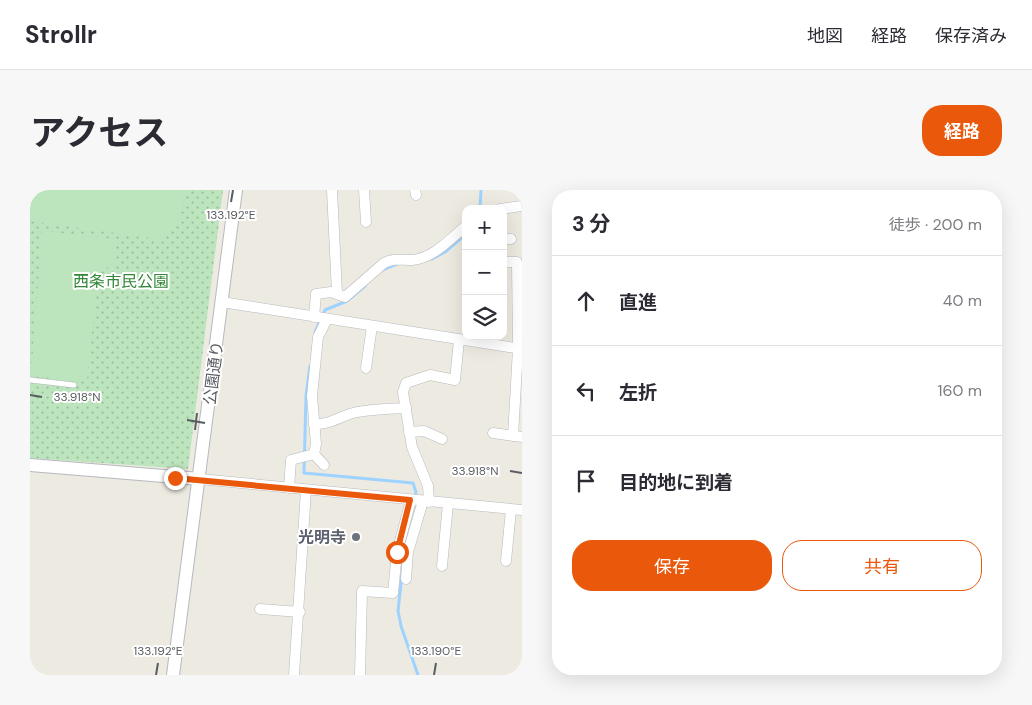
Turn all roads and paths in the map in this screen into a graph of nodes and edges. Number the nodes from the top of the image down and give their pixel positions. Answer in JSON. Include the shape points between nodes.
{"nodes":[{"id":1,"x":236,"y":190,"type":"edge"},
{"id":2,"x":332,"y":190,"type":"edge"},
{"id":3,"x":364,"y":190,"type":"edge"},
{"id":4,"x":522,"y":206,"type":"edge"},
{"id":5,"x":507,"y":208,"type":"edge"},
{"id":6,"x":366,"y":222,"type":"dead end"},
{"id":7,"x":462,"y":229,"type":"edge"},
{"id":8,"x":507,"y":262,"type":"edge"},
{"id":9,"x":337,"y":293,"type":"junction"},
{"id":10,"x":222,"y":302,"type":"junction"},
{"id":11,"x":314,"y":317,"type":"junction"},
{"id":12,"x":327,"y":319,"type":"junction"},
{"id":13,"x":372,"y":326,"type":"junction"},
{"id":14,"x":459,"y":340,"type":"junction"},
{"id":15,"x":520,"y":349,"type":"edge"},
{"id":16,"x":366,"y":368,"type":"dead end"},
{"id":17,"x":30,"y":380,"type":"edge"},
{"id":18,"x":74,"y":385,"type":"dead end"},
{"id":19,"x":406,"y":408,"type":"junction"},
{"id":20,"x":314,"y":424,"type":"junction"},
{"id":21,"x":409,"y":432,"type":"junction"},
{"id":22,"x":493,"y":432,"type":"dead end"},
{"id":23,"x":517,"y":436,"type":"edge"},
{"id":24,"x":442,"y":439,"type":"dead end"},
{"id":25,"x":314,"y":454,"type":"junction"},
{"id":26,"x":30,"y":465,"type":"edge"},
{"id":27,"x":324,"y":465,"type":"dead end"},
{"id":28,"x":200,"y":479,"type":"junction"},
{"id":29,"x":289,"y":488,"type":"junction"},
{"id":30,"x":306,"y":490,"type":"junction"},
{"id":31,"x":419,"y":501,"type":"junction"},
{"id":32,"x":448,"y":504,"type":"junction"},
{"id":33,"x":511,"y":510,"type":"junction"},
{"id":34,"x":522,"y":510,"type":"edge"},
{"id":35,"x":506,"y":561,"type":"dead end"},
{"id":36,"x":442,"y":566,"type":"dead end"},
{"id":37,"x":406,"y":579,"type":"dead end"},
{"id":38,"x":260,"y":609,"type":"dead end"},
{"id":39,"x":300,"y":612,"type":"junction"},
{"id":40,"x":173,"y":675,"type":"edge"},
{"id":41,"x":294,"y":675,"type":"edge"},
{"id":42,"x":360,"y":675,"type":"edge"}],
"edges":[{"from":1,"to":10,"type":"street","name":"公園通り"},
{"from":2,"to":9,"type":"street"},
{"from":3,"to":6,"type":"street"},
{"from":4,"to":5,"type":"street"},
{"from":7,"to":9,"type":"street","via":[[437,251],[413,260],[392,259],[345,297]]},
{"from":8,"to":15,"type":"street","via":[[517,262]]},
{"from":9,"to":11,"type":"street","via":[[316,294]]},
{"from":10,"to":11,"type":"street"},
{"from":10,"to":28,"type":"street","name":"公園通り"},
{"from":11,"to":12,"type":"street"},
{"from":12,"to":13,"type":"street"},
{"from":12,"to":20,"type":"street","via":[[318,337],[312,396]]},
{"from":13,"to":14,"type":"street"},
{"from":13,"to":16,"type":"street"},
{"from":14,"to":15,"type":"street"},
{"from":14,"to":19,"type":"street","via":[[455,380],[430,375],[406,383],[403,392]]},
{"from":15,"to":23,"type":"street"},
{"from":17,"to":18,"type":"lane"},
{"from":19,"to":20,"type":"street","via":[[366,411],[325,425]]},
{"from":19,"to":21,"type":"street"},
{"from":20,"to":25,"type":"street"},
{"from":21,"to":24,"type":"street","via":[[424,431]]},
{"from":21,"to":31,"type":"street","via":[[428,486]]},
{"from":22,"to":23,"type":"street"},
{"from":25,"to":27,"type":"street"},
{"from":25,"to":29,"type":"street","via":[[291,460]]},
{"from":26,"to":28,"type":"street"},
{"from":28,"to":29,"type":"street"},
{"from":28,"to":40,"type":"street","name":"公園通り"},
{"from":29,"to":30,"type":"street"},
{"from":30,"to":31,"type":"street"},
{"from":30,"to":39,"type":"street"},
{"from":31,"to":32,"type":"street"},
{"from":31,"to":37,"type":"street"},
{"from":31,"to":42,"type":"street","via":[[397,552],[393,593],[362,591]]},
{"from":32,"to":33,"type":"street"},
{"from":32,"to":36,"type":"street"},
{"from":33,"to":34,"type":"street"},
{"from":33,"to":35,"type":"street"},
{"from":38,"to":39,"type":"street"},
{"from":39,"to":41,"type":"street"}]}
